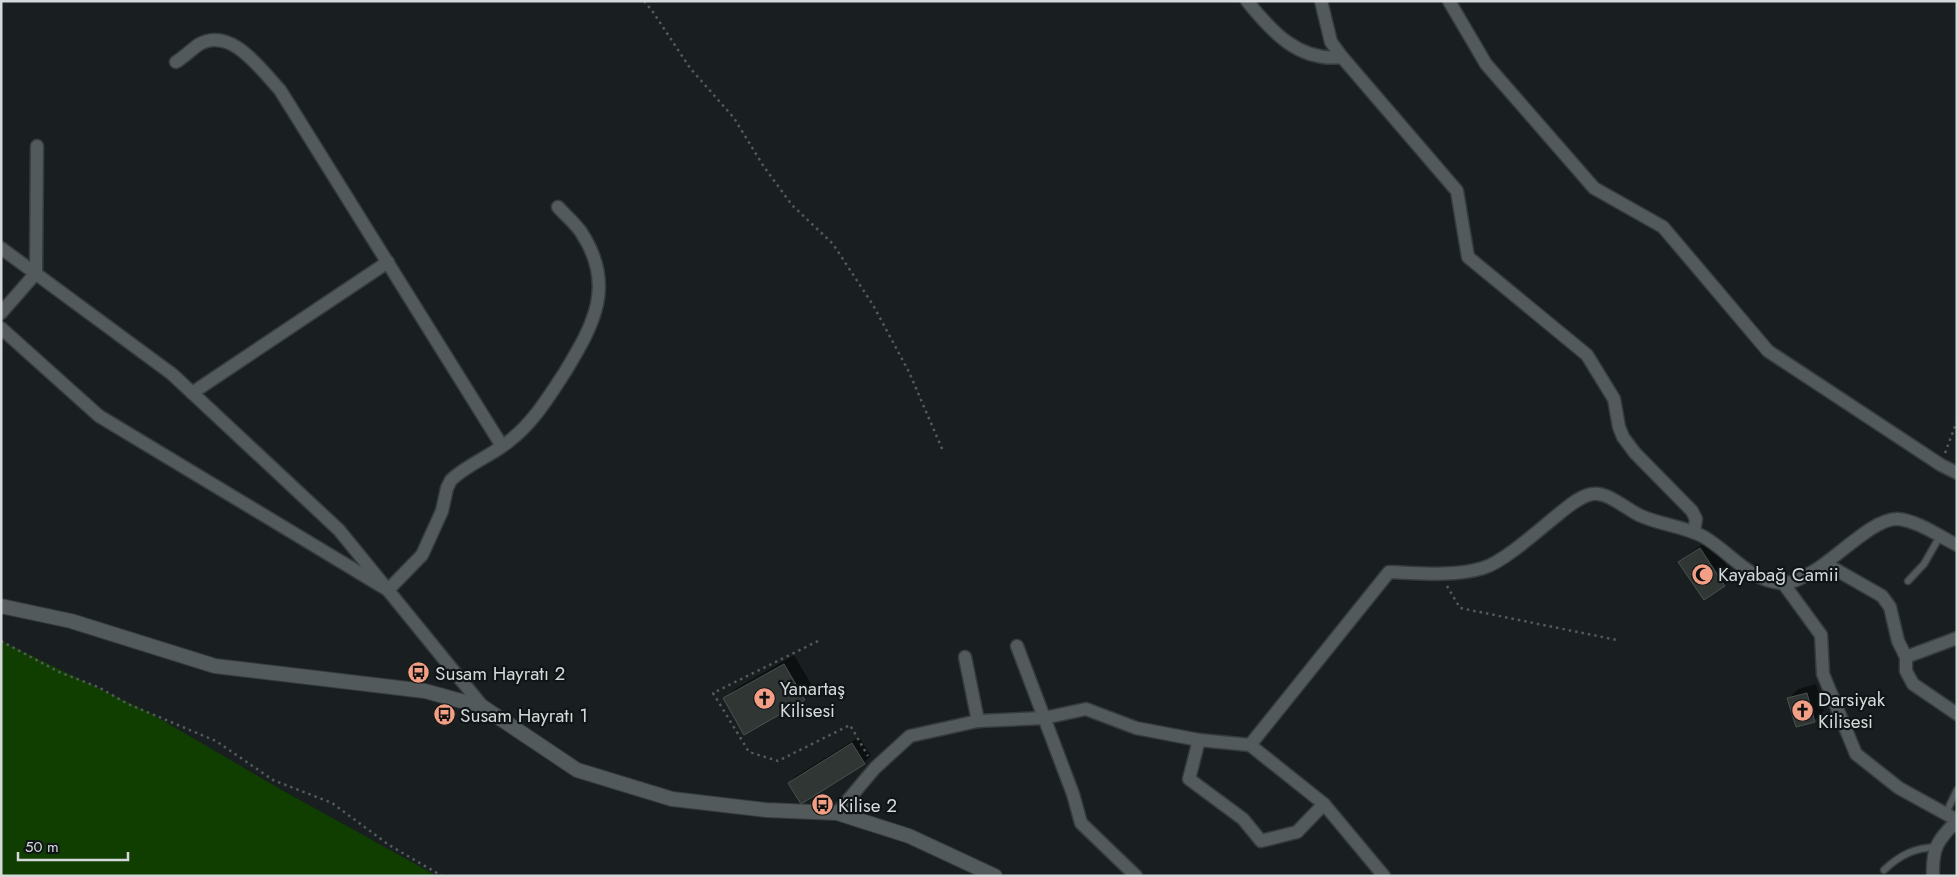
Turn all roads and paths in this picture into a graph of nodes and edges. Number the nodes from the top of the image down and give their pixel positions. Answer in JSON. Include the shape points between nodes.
{"nodes":[{"id":1,"x":644,"y":1,"type":"edge"},
{"id":2,"x":1247,"y":1,"type":"edge"},
{"id":3,"x":1321,"y":1,"type":"edge"},
{"id":4,"x":1449,"y":1,"type":"edge"},
{"id":5,"x":1342,"y":57,"type":"junction"},
{"id":6,"x":176,"y":62,"type":"dead end"},
{"id":7,"x":37,"y":146,"type":"dead end"},
{"id":8,"x":558,"y":207,"type":"dead end"},
{"id":9,"x":1,"y":248,"type":"edge"},
{"id":10,"x":388,"y":262,"type":"junction"},
{"id":11,"x":36,"y":273,"type":"junction"},
{"id":12,"x":1,"y":314,"type":"edge"},
{"id":13,"x":1,"y":328,"type":"edge"},
{"id":14,"x":192,"y":393,"type":"junction"},
{"id":15,"x":1957,"y":421,"type":"edge"},
{"id":16,"x":502,"y":446,"type":"junction"},
{"id":17,"x":943,"y":451,"type":"dead end"},
{"id":18,"x":1941,"y":465,"type":"junction"},
{"id":19,"x":1957,"y":473,"type":"edge"},
{"id":20,"x":1694,"y":532,"type":"junction"},
{"id":21,"x":1940,"y":536,"type":"junction"},
{"id":22,"x":1957,"y":545,"type":"edge"},
{"id":23,"x":1826,"y":564,"type":"junction"},
{"id":24,"x":1440,"y":573,"type":"junction"},
{"id":25,"x":1908,"y":580,"type":"dead end"},
{"id":26,"x":1783,"y":583,"type":"junction"},
{"id":27,"x":388,"y":590,"type":"junction"},
{"id":28,"x":1,"y":606,"type":"edge"},
{"id":29,"x":1957,"y":638,"type":"edge"},
{"id":30,"x":1617,"y":640,"type":"dead end"},
{"id":31,"x":1,"y":641,"type":"edge"},
{"id":32,"x":818,"y":641,"type":"dead end"},
{"id":33,"x":1017,"y":646,"type":"dead end"},
{"id":34,"x":966,"y":657,"type":"dead end"},
{"id":35,"x":1906,"y":657,"type":"junction"},
{"id":36,"x":483,"y":708,"type":"junction"},
{"id":37,"x":1957,"y":714,"type":"edge"},
{"id":38,"x":1044,"y":718,"type":"junction"},
{"id":39,"x":978,"y":721,"type":"junction"},
{"id":40,"x":1199,"y":740,"type":"junction"},
{"id":41,"x":1250,"y":745,"type":"junction"},
{"id":42,"x":875,"y":768,"type":"junction"},
{"id":43,"x":1957,"y":790,"type":"edge"},
{"id":44,"x":1324,"y":804,"type":"junction"},
{"id":45,"x":837,"y":813,"type":"junction"},
{"id":46,"x":1953,"y":818,"type":"edge"},
{"id":47,"x":1936,"y":847,"type":"junction"},
{"id":48,"x":1884,"y":870,"type":"dead end"},
{"id":49,"x":442,"y":876,"type":"edge"},
{"id":50,"x":995,"y":876,"type":"edge"},
{"id":51,"x":1136,"y":876,"type":"edge"},
{"id":52,"x":1384,"y":876,"type":"edge"},
{"id":53,"x":1933,"y":876,"type":"edge"}],
"edges":[{"from":1,"to":17,"type":"path","via":[[690,68],[734,118],[792,205],[833,244],[873,305],[909,372]]},
{"from":2,"to":5,"type":"street","via":[[1301,52],[1317,58]]},
{"from":3,"to":5,"type":"street","via":[[1331,42]]},
{"from":4,"to":18,"type":"street","via":[[1486,64],[1594,188],[1663,227],[1768,351]]},
{"from":5,"to":20,"type":"street","via":[[1457,191],[1468,257],[1587,355],[1609,388],[1623,437],[1692,511],[1696,519]]},
{"from":6,"to":10,"type":"street","via":[[209,41],[220,40],[241,49],[280,90]]},
{"from":7,"to":11,"type":"street"},
{"from":8,"to":16,"type":"street","via":[[581,231],[595,261],[600,289],[596,316],[539,413]]},
{"from":9,"to":11,"type":"street"},
{"from":10,"to":14,"type":"street"},
{"from":10,"to":16,"type":"street"},
{"from":11,"to":12,"type":"street"},
{"from":11,"to":14,"type":"street","via":[[172,374]]},
{"from":13,"to":27,"type":"street","via":[[99,416]]},
{"from":14,"to":27,"type":"street","via":[[339,530]]},
{"from":15,"to":18,"type":"path"},
{"from":16,"to":27,"type":"street","via":[[452,480],[422,555]]},
{"from":18,"to":19,"type":"street"},
{"from":20,"to":24,"type":"street","via":[[1639,515],[1603,496],[1591,494],[1571,504],[1502,559],[1484,568]]},
{"from":20,"to":26,"type":"street","via":[[1744,568],[1767,580]]},
{"from":21,"to":22,"type":"street"},
{"from":21,"to":23,"type":"street","via":[[1906,521],[1883,521]]},
{"from":21,"to":25,"type":"lane","via":[[1924,564]]},
{"from":23,"to":26,"type":"street","via":[[1798,580]]},
{"from":23,"to":35,"type":"street","via":[[1882,596],[1890,606],[1898,641]]},
{"from":24,"to":30,"type":"path","via":[[1460,608]]},
{"from":24,"to":41,"type":"street","via":[[1389,572]]},
{"from":26,"to":46,"type":"street","via":[[1821,635],[1823,674],[1856,754],[1899,788]]},
{"from":27,"to":36,"type":"street"},
{"from":28,"to":36,"type":"street","via":[[71,621],[215,666],[425,691]]},
{"from":29,"to":35,"type":"street"},
{"from":31,"to":49,"type":"path","via":[[59,672],[216,741],[273,780],[332,803],[389,845]]},
{"from":32,"to":42,"type":"path","via":[[713,693],[749,752],[778,761],[850,725]]},
{"from":33,"to":38,"type":"street"},
{"from":34,"to":39,"type":"street"},
{"from":35,"to":37,"type":"street","via":[[1906,671],[1913,684]]},
{"from":36,"to":45,"type":"street","via":[[577,770],[662,796],[766,810]]},
{"from":38,"to":39,"type":"street"},
{"from":38,"to":40,"type":"street","via":[[1086,709],[1136,728]]},
{"from":38,"to":51,"type":"street","via":[[1081,823]]},
{"from":39,"to":42,"type":"street","via":[[910,736]]},
{"from":40,"to":41,"type":"street"},
{"from":40,"to":44,"type":"street","via":[[1189,779],[1243,819],[1261,841],[1297,832]]},
{"from":41,"to":44,"type":"street"},
{"from":42,"to":45,"type":"street"},
{"from":43,"to":46,"type":"lane"},
{"from":44,"to":52,"type":"street"},
{"from":45,"to":50,"type":"street","via":[[909,836]]},
{"from":46,"to":47,"type":"street"},
{"from":47,"to":48,"type":"lane","via":[[1912,850]]},
{"from":47,"to":53,"type":"street"}]}
